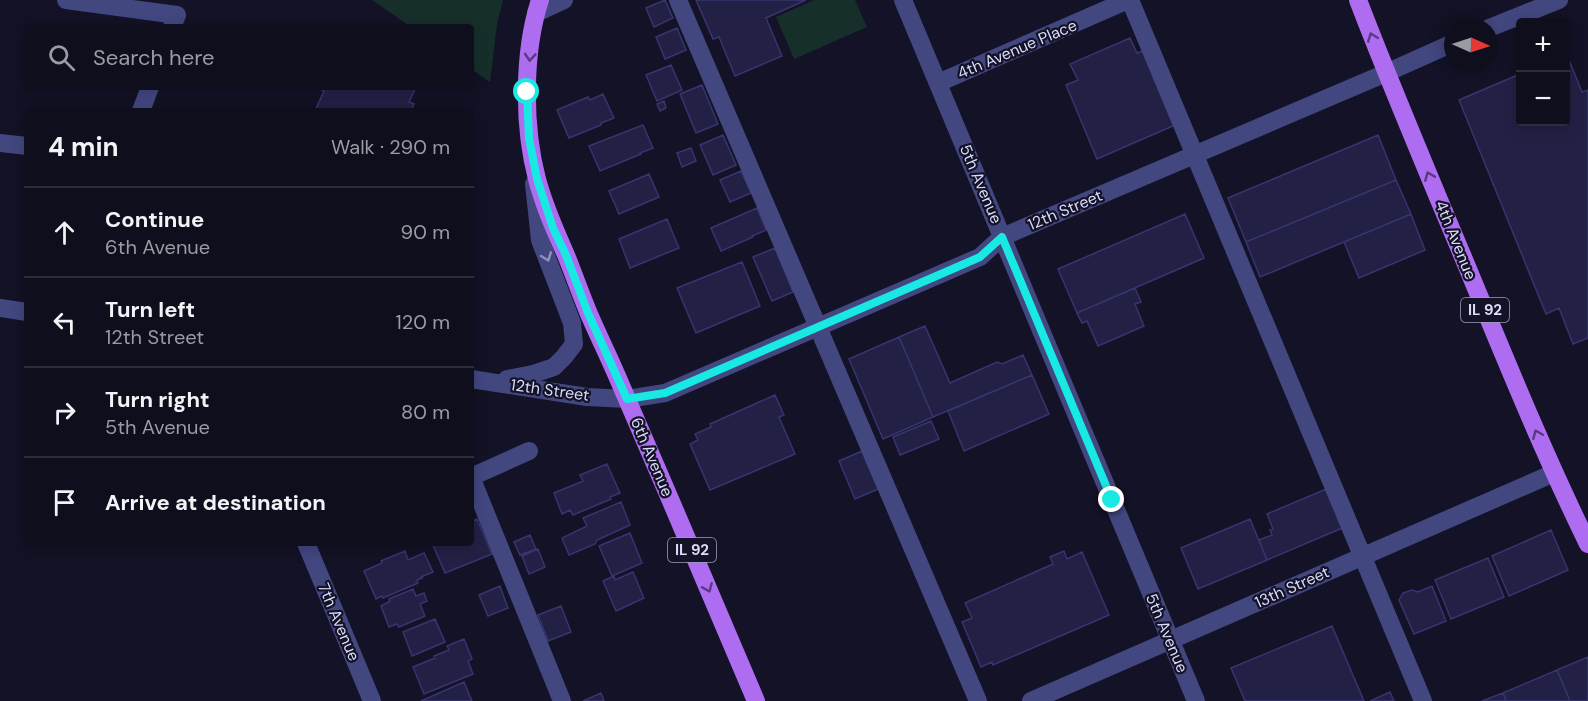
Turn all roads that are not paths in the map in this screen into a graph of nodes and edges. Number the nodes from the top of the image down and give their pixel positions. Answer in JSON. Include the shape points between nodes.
{"nodes":[{"id":1,"x":66,"y":0,"type":"edge"},
{"id":2,"x":564,"y":0,"type":"edge"},
{"id":3,"x":678,"y":0,"type":"edge"},
{"id":4,"x":903,"y":0,"type":"edge"},
{"id":5,"x":1129,"y":0,"type":"edge"},
{"id":6,"x":1358,"y":0,"type":"edge"},
{"id":7,"x":1558,"y":0,"type":"edge"},
{"id":8,"x":538,"y":6,"type":"edge"},
{"id":9,"x":175,"y":21,"type":"edge"},
{"id":10,"x":1498,"y":24,"type":"edge"},
{"id":11,"x":1444,"y":48,"type":"edge"},
{"id":12,"x":1386,"y":74,"type":"junction"},
{"id":13,"x":938,"y":83,"type":"junction"},
{"id":14,"x":149,"y":90,"type":"edge"},
{"id":15,"x":142,"y":108,"type":"edge"},
{"id":16,"x":529,"y":138,"type":"junction"},
{"id":17,"x":0,"y":142,"type":"edge"},
{"id":18,"x":24,"y":146,"type":"edge"},
{"id":19,"x":1196,"y":155,"type":"junction"},
{"id":20,"x":1002,"y":237,"type":"junction"},
{"id":21,"x":0,"y":308,"type":"edge"},
{"id":22,"x":24,"y":312,"type":"edge"},
{"id":23,"x":818,"y":327,"type":"junction"},
{"id":24,"x":474,"y":379,"type":"edge"},
{"id":25,"x":491,"y":382,"type":"junction"},
{"id":26,"x":627,"y":399,"type":"junction"},
{"id":27,"x":529,"y":452,"type":"dead end"},
{"id":28,"x":1554,"y":473,"type":"junction"},
{"id":29,"x":474,"y":476,"type":"edge"},
{"id":30,"x":474,"y":484,"type":"edge"},
{"id":31,"x":1588,"y":544,"type":"edge"},
{"id":32,"x":310,"y":546,"type":"edge"},
{"id":33,"x":1362,"y":557,"type":"junction"},
{"id":34,"x":1170,"y":640,"type":"junction"},
{"id":35,"x":372,"y":701,"type":"edge"},
{"id":36,"x":562,"y":701,"type":"edge"},
{"id":37,"x":756,"y":701,"type":"edge"},
{"id":38,"x":978,"y":701,"type":"edge"},
{"id":39,"x":1031,"y":701,"type":"edge"},
{"id":40,"x":1196,"y":701,"type":"edge"},
{"id":41,"x":1423,"y":701,"type":"edge"}],
"edges":[{"from":1,"to":9,"type":"street"},
{"from":2,"to":8,"type":"street"},
{"from":3,"to":23,"type":"street"},
{"from":4,"to":13,"type":"street","name":"5th Avenue"},
{"from":5,"to":13,"type":"street","name":"4th Avenue Place"},
{"from":5,"to":19,"type":"street"},
{"from":12,"to":6,"type":"main road","name":"4th Avenue","number":"IL 92","one_way":true},
{"from":7,"to":10,"type":"street"},
{"from":8,"to":16,"type":"main road","name":"6th Avenue","number":"IL 92","one_way":true,"via":[[530,48]]},
{"from":11,"to":12,"type":"street","name":"12th Street"},
{"from":12,"to":19,"type":"street","name":"12th Street"},
{"from":28,"to":12,"type":"main road","name":"4th Avenue","number":"IL 92","one_way":true},
{"from":13,"to":20,"type":"street","name":"5th Avenue"},
{"from":14,"to":15,"type":"street"},
{"from":16,"to":25,"type":"street","one_way":true,"via":[[540,240],[572,323],[574,344],[554,367]]},
{"from":16,"to":26,"type":"main road","name":"6th Avenue","number":"IL 92","via":[[553,228]]},
{"from":17,"to":18,"type":"street"},
{"from":19,"to":20,"type":"street","name":"12th Street"},
{"from":19,"to":33,"type":"street"},
{"from":20,"to":23,"type":"street","name":"12th Street","via":[[980,257]]},
{"from":20,"to":34,"type":"street","name":"5th Avenue"},
{"from":21,"to":22,"type":"street"},
{"from":23,"to":26,"type":"street","name":"12th Street","via":[[665,393]]},
{"from":23,"to":38,"type":"street"},
{"from":24,"to":25,"type":"street","name":"12th Street"},
{"from":25,"to":26,"type":"street","name":"12th Street"},
{"from":26,"to":37,"type":"main road","name":"6th Avenue","number":"IL 92","one_way":true},
{"from":27,"to":29,"type":"street"},
{"from":28,"to":31,"type":"main road","name":"4th Avenue","number":"IL 92"},
{"from":28,"to":33,"type":"street","name":"13th Street"},
{"from":30,"to":36,"type":"street"},
{"from":32,"to":35,"type":"street","name":"7th Avenue"},
{"from":33,"to":34,"type":"street","name":"13th Street"},
{"from":33,"to":41,"type":"street"},
{"from":34,"to":39,"type":"street","name":"13th Street"},
{"from":34,"to":40,"type":"street","name":"5th Avenue"}]}
